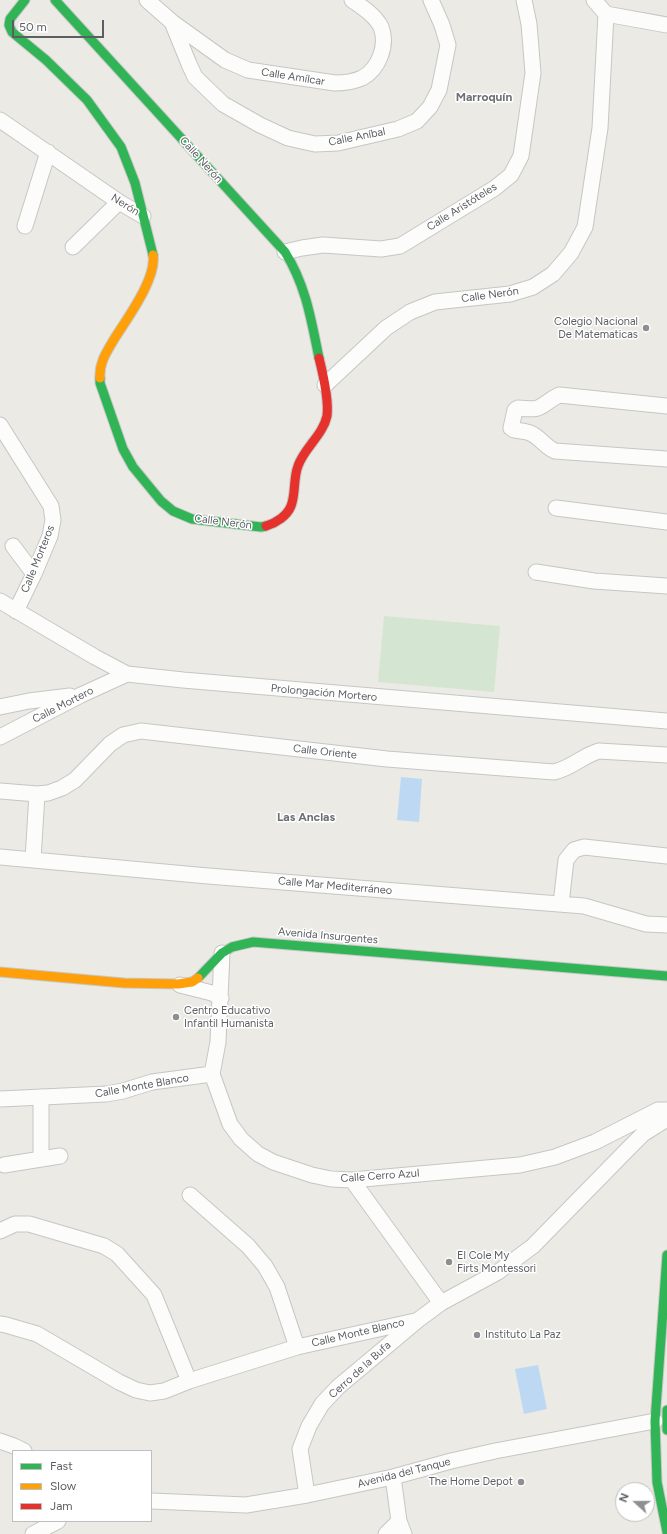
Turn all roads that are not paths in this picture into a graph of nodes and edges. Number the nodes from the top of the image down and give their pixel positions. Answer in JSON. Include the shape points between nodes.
{"nodes":[{"id":1,"x":25,"y":0,"type":"edge"},
{"id":2,"x":56,"y":0,"type":"edge"},
{"id":3,"x":147,"y":0,"type":"edge"},
{"id":4,"x":352,"y":0,"type":"edge"},
{"id":5,"x":431,"y":0,"type":"edge"},
{"id":6,"x":524,"y":0,"type":"edge"},
{"id":7,"x":594,"y":0,"type":"edge"},
{"id":8,"x":606,"y":14,"type":"junction"},
{"id":9,"x":172,"y":22,"type":"junction"},
{"id":10,"x":667,"y":25,"type":"edge"},
{"id":11,"x":0,"y":120,"type":"edge"},
{"id":12,"x":48,"y":152,"type":"junction"},
{"id":13,"x":119,"y":202,"type":"junction"},
{"id":14,"x":143,"y":216,"type":"junction"},
{"id":15,"x":25,"y":226,"type":"dead end"},
{"id":16,"x":73,"y":247,"type":"dead end"},
{"id":17,"x":285,"y":252,"type":"junction"},
{"id":18,"x":104,"y":356,"type":"joint"},
{"id":19,"x":325,"y":385,"type":"junction"},
{"id":20,"x":667,"y":406,"type":"edge"},
{"id":21,"x":0,"y":425,"type":"edge"},
{"id":22,"x":667,"y":459,"type":"edge"},
{"id":23,"x":556,"y":508,"type":"dead end"},
{"id":24,"x":667,"y":522,"type":"edge"},
{"id":25,"x":13,"y":546,"type":"dead end"},
{"id":26,"x":536,"y":572,"type":"dead end"},
{"id":27,"x":34,"y":574,"type":"junction"},
{"id":28,"x":667,"y":586,"type":"edge"},
{"id":29,"x":0,"y":602,"type":"edge"},
{"id":30,"x":16,"y":611,"type":"junction"},
{"id":31,"x":127,"y":674,"type":"junction"},
{"id":32,"x":81,"y":694,"type":"junction"},
{"id":33,"x":0,"y":707,"type":"edge"},
{"id":34,"x":667,"y":721,"type":"edge"},
{"id":35,"x":0,"y":737,"type":"edge"},
{"id":36,"x":667,"y":755,"type":"edge"},
{"id":37,"x":0,"y":791,"type":"edge"},
{"id":38,"x":37,"y":794,"type":"junction"},
{"id":39,"x":0,"y":856,"type":"edge"},
{"id":40,"x":667,"y":856,"type":"edge"},
{"id":41,"x":33,"y":859,"type":"junction"},
{"id":42,"x":561,"y":904,"type":"junction"},
{"id":43,"x":667,"y":926,"type":"edge"},
{"id":44,"x":222,"y":953,"type":"junction"},
{"id":45,"x":0,"y":972,"type":"edge"},
{"id":46,"x":667,"y":976,"type":"edge"},
{"id":47,"x":178,"y":984,"type":"junction"},
{"id":48,"x":221,"y":998,"type":"junction"},
{"id":49,"x":212,"y":1074,"type":"junction"},
{"id":50,"x":41,"y":1097,"type":"junction"},
{"id":51,"x":0,"y":1099,"type":"edge"},
{"id":52,"x":667,"y":1110,"type":"edge"},
{"id":53,"x":667,"y":1119,"type":"edge"},
{"id":54,"x":60,"y":1156,"type":"dead end"},
{"id":55,"x":41,"y":1159,"type":"junction"},
{"id":56,"x":4,"y":1165,"type":"dead end"},
{"id":57,"x":352,"y":1180,"type":"junction"},
{"id":58,"x":190,"y":1195,"type":"dead end"},
{"id":59,"x":0,"y":1231,"type":"edge"},
{"id":60,"x":667,"y":1255,"type":"edge"},
{"id":61,"x":441,"y":1303,"type":"junction"},
{"id":62,"x":418,"y":1320,"type":"junction"},
{"id":63,"x":0,"y":1324,"type":"edge"},
{"id":64,"x":297,"y":1347,"type":"junction"},
{"id":65,"x":189,"y":1381,"type":"junction"},
{"id":66,"x":667,"y":1410,"type":"edge"},
{"id":67,"x":655,"y":1421,"type":"junction"},
{"id":68,"x":667,"y":1430,"type":"edge"},
{"id":69,"x":0,"y":1441,"type":"edge"},
{"id":70,"x":22,"y":1450,"type":"edge"},
{"id":71,"x":393,"y":1477,"type":"junction"},
{"id":72,"x":307,"y":1495,"type":"junction"},
{"id":73,"x":152,"y":1501,"type":"edge"},
{"id":74,"x":56,"y":1522,"type":"edge"},
{"id":75,"x":401,"y":1527,"type":"edge"},
{"id":76,"x":667,"y":1532,"type":"edge"},
{"id":77,"x":33,"y":1534,"type":"edge"},
{"id":78,"x":386,"y":1534,"type":"edge"}],
"edges":[{"from":1,"to":14,"type":"street","via":[[10,19],[12,32],[46,60],[87,100],[117,141],[135,183]]},
{"from":2,"to":17,"type":"street","name":"Calle Nerón"},
{"from":3,"to":9,"type":"street","name":"Calle Amílcar"},
{"from":4,"to":9,"type":"street","name":"Calle Amílcar","via":[[369,12],[380,27],[384,45],[378,64],[363,78],[349,83],[248,70],[225,60]]},
{"from":5,"to":9,"type":"street","name":"Calle Aníbal","via":[[448,45],[439,90],[430,107],[417,121],[398,129],[338,143],[314,144],[288,138],[260,126],[223,104],[195,77]]},
{"from":6,"to":17,"type":"street","name":"Calle Aristóteles","via":[[529,24],[533,73],[521,156],[511,175],[495,188],[400,246],[381,249],[323,245]]},
{"from":7,"to":8,"type":"street"},
{"from":8,"to":10,"type":"street"},
{"from":8,"to":19,"type":"street","name":"Calle Nerón","via":[[600,128],[585,227],[571,253],[553,274],[533,287],[510,294],[435,302],[410,312],[386,328]]},
{"from":11,"to":12,"type":"street","name":"Nerón"},
{"from":12,"to":13,"type":"street","name":"Nerón"},
{"from":12,"to":15,"type":"street"},
{"from":13,"to":14,"type":"street","name":"Nerón"},
{"from":13,"to":16,"type":"street"},
{"from":14,"to":18,"type":"street","name":"Nerón","via":[[154,257],[153,271]]},
{"from":17,"to":19,"type":"street","name":"Calle Nerón","via":[[303,287]]},
{"from":18,"to":19,"type":"street","name":"Calle Nerón","via":[[99,369],[100,383],[123,449],[133,467],[161,501],[173,511],[192,519],[261,527],[273,524],[283,517],[291,506],[298,466],[324,425],[327,414]]},
{"from":20,"to":22,"type":"street","via":[[559,395],[540,408],[515,410],[511,428],[530,433],[554,451]]},
{"from":21,"to":27,"type":"street","name":"Calle Morteros","via":[[51,506],[53,520],[50,536]]},
{"from":23,"to":24,"type":"street"},
{"from":25,"to":27,"type":"street"},
{"from":26,"to":28,"type":"street","via":[[594,581]]},
{"from":27,"to":30,"type":"street","name":"Calle Morteros"},
{"from":29,"to":30,"type":"street","name":"Prolongación Mortero"},
{"from":30,"to":31,"type":"street","name":"Prolongación Mortero"},
{"from":31,"to":32,"type":"street","name":"Calle Mortero"},
{"from":31,"to":34,"type":"street","name":"Prolongación Mortero"},
{"from":32,"to":33,"type":"street"},
{"from":32,"to":35,"type":"street","name":"Calle Mortero"},
{"from":36,"to":38,"type":"street","name":"Calle Oriente","via":[[599,751],[590,753],[566,769],[554,772],[386,759],[141,731],[123,735],[110,744],[75,780],[62,788]]},
{"from":37,"to":38,"type":"street","name":"Calle Oriente"},
{"from":38,"to":41,"type":"street"},
{"from":39,"to":41,"type":"street","name":"Calle Mar Mediterráneo"},
{"from":40,"to":42,"type":"street","via":[[584,847],[574,850],[566,860]]},
{"from":41,"to":42,"type":"street","name":"Calle Mar Mediterráneo","via":[[208,876]]},
{"from":42,"to":43,"type":"street","name":"Calle Mar Mediterráneo","via":[[584,906],[646,924]]},
{"from":44,"to":46,"type":"street","name":"Avenida Insurgentes","via":[[232,947],[253,942]]},
{"from":44,"to":47,"type":"street","name":"Avenida Insurgentes","via":[[202,975],[192,982]]},
{"from":44,"to":48,"type":"street"},
{"from":45,"to":47,"type":"street","name":"Avenida Insurgentes","via":[[124,983]]},
{"from":47,"to":48,"type":"street"},
{"from":48,"to":49,"type":"street","via":[[218,1042]]},
{"from":49,"to":50,"type":"street","name":"Calle Monte Blanco","via":[[152,1082],[106,1094]]},
{"from":49,"to":57,"type":"street","name":"Calle Cerro Azul","via":[[230,1124],[241,1139],[258,1154],[273,1162],[312,1175]]},
{"from":50,"to":51,"type":"street","name":"Calle Monte Blanco"},
{"from":50,"to":55,"type":"street"},
{"from":52,"to":57,"type":"street","name":"Calle Cerro Azul","via":[[658,1110],[595,1142],[555,1157],[520,1165]]},
{"from":53,"to":61,"type":"street","name":"Calle Monte Blanco","via":[[643,1134],[533,1246],[498,1272]]},
{"from":54,"to":55,"type":"street"},
{"from":55,"to":56,"type":"street"},
{"from":57,"to":61,"type":"street"},
{"from":58,"to":64,"type":"street","via":[[248,1246],[265,1266],[277,1287]]},
{"from":59,"to":65,"type":"street","via":[[15,1224],[29,1224],[104,1246],[117,1254],[154,1295]]},
{"from":60,"to":67,"type":"street"},
{"from":61,"to":62,"type":"street","name":"Calle Monte Blanco"},
{"from":62,"to":64,"type":"street","name":"Calle Monte Blanco"},
{"from":62,"to":72,"type":"street","name":"Cerro de la Bufa","via":[[338,1387],[322,1404],[309,1426],[300,1449]]},
{"from":63,"to":65,"type":"street","name":"Calle Monte Blanco","via":[[37,1334],[136,1390],[150,1393],[164,1391]]},
{"from":64,"to":65,"type":"street","name":"Calle Monte Blanco"},
{"from":66,"to":68,"type":"street"},
{"from":67,"to":71,"type":"street","name":"Avenida del Tanque","via":[[488,1452]]},
{"from":67,"to":76,"type":"street","via":[[657,1482]]},
{"from":69,"to":70,"type":"street"},
{"from":71,"to":72,"type":"street","name":"Avenida del Tanque"},
{"from":71,"to":75,"type":"street"},
{"from":72,"to":73,"type":"street","name":"Avenida del Tanque","via":[[246,1505]]},
{"from":74,"to":77,"type":"street"},
{"from":75,"to":78,"type":"street"}]}
